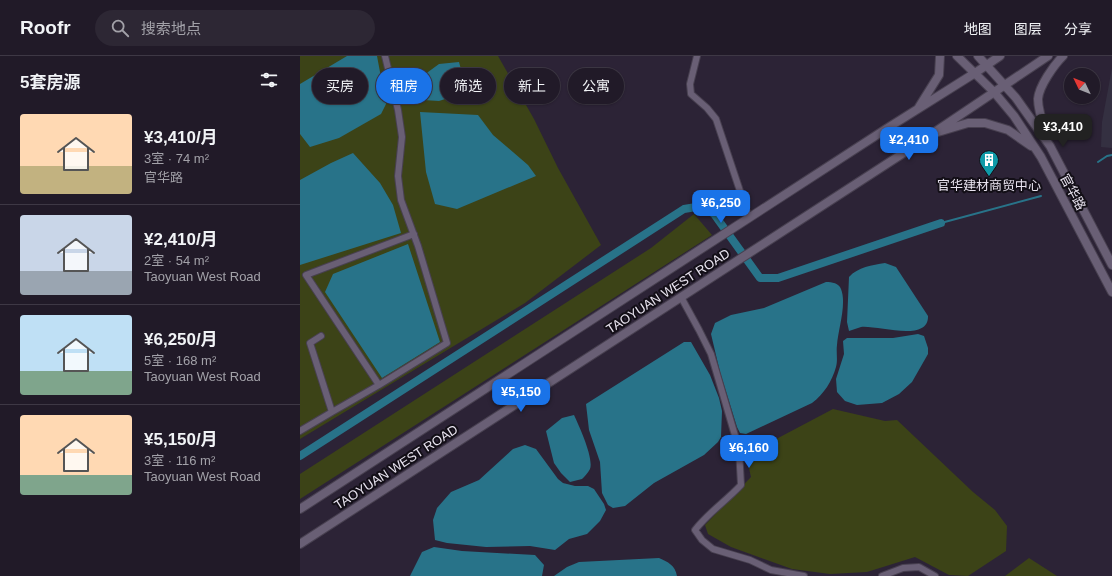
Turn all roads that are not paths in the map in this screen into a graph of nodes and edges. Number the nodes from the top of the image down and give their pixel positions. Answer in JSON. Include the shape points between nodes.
{"nodes":[{"id":1,"x":385,"y":56,"type":"edge"},
{"id":2,"x":696,"y":56,"type":"edge"},
{"id":3,"x":940,"y":56,"type":"edge"},
{"id":4,"x":957,"y":56,"type":"edge"},
{"id":5,"x":978,"y":56,"type":"edge"},
{"id":6,"x":1000,"y":56,"type":"edge"},
{"id":7,"x":1048,"y":56,"type":"edge"},
{"id":8,"x":1062,"y":56,"type":"edge"},
{"id":9,"x":987,"y":65,"type":"junction"},
{"id":10,"x":976,"y":73,"type":"junction"},
{"id":11,"x":1005,"y":84,"type":"junction"},
{"id":12,"x":994,"y":92,"type":"junction"},
{"id":13,"x":916,"y":110,"type":"junction"},
{"id":14,"x":932,"y":134,"type":"junction"},
{"id":15,"x":1050,"y":146,"type":"junction"},
{"id":16,"x":1037,"y":150,"type":"junction"},
{"id":17,"x":749,"y":218,"type":"junction"},
{"id":18,"x":414,"y":234,"type":"junction"},
{"id":19,"x":1112,"y":265,"type":"edge"},
{"id":20,"x":1112,"y":292,"type":"edge"},
{"id":21,"x":680,"y":297,"type":"junction"},
{"id":22,"x":321,"y":336,"type":"dead end"},
{"id":23,"x":379,"y":385,"type":"junction"},
{"id":24,"x":332,"y":412,"type":"junction"},
{"id":25,"x":300,"y":431,"type":"edge"},
{"id":26,"x":300,"y":509,"type":"edge"},
{"id":27,"x":300,"y":544,"type":"edge"},
{"id":28,"x":804,"y":576,"type":"edge"},
{"id":29,"x":882,"y":576,"type":"edge"},
{"id":30,"x":935,"y":576,"type":"edge"}],
"edges":[{"from":1,"to":18,"type":"street","via":[[402,137],[398,176],[401,200]]},
{"from":2,"to":17,"type":"street","via":[[690,84],[691,94],[716,119]]},
{"from":3,"to":13,"type":"main road","via":[[940,75]]},
{"from":4,"to":10,"type":"main road","name":"官华路"},
{"from":5,"to":9,"type":"main road","name":"官华路"},
{"from":6,"to":9,"type":"main road","name":"TAOYUAN WEST ROAD"},
{"from":7,"to":11,"type":"main road","name":"TAOYUAN WEST ROAD"},
{"from":8,"to":15,"type":"main road","via":[[1045,79],[1038,98]]},
{"from":9,"to":10,"type":"main road","name":"TAOYUAN WEST ROAD"},
{"from":9,"to":11,"type":"main road","name":"官华路"},
{"from":10,"to":12,"type":"main road","name":"官华路"},
{"from":10,"to":13,"type":"main road","name":"TAOYUAN WEST ROAD"},
{"from":11,"to":12,"type":"main road","name":"TAOYUAN WEST ROAD"},
{"from":11,"to":15,"type":"main road","name":"官华路"},
{"from":12,"to":14,"type":"main road","name":"TAOYUAN WEST ROAD"},
{"from":12,"to":16,"type":"main road","name":"官华路"},
{"from":13,"to":17,"type":"main road","name":"TAOYUAN WEST ROAD"},
{"from":14,"to":16,"type":"main road","via":[[968,124],[985,123],[1008,130]]},
{"from":14,"to":21,"type":"main road","name":"TAOYUAN WEST ROAD"},
{"from":15,"to":19,"type":"main road","name":"官华路"},
{"from":16,"to":20,"type":"main road","name":"官华路"},
{"from":17,"to":26,"type":"main road","name":"TAOYUAN WEST ROAD"},
{"from":18,"to":23,"type":"street","via":[[447,343]]},
{"from":18,"to":23,"type":"street","via":[[306,275]]},
{"from":21,"to":27,"type":"main road","name":"TAOYUAN WEST ROAD"},
{"from":21,"to":28,"type":"street","via":[[711,354],[738,449],[741,485],[695,530],[713,549],[750,560],[771,570]]},
{"from":22,"to":24,"type":"street","via":[[310,343]]},
{"from":23,"to":24,"type":"street"},
{"from":24,"to":25,"type":"street"},
{"from":29,"to":30,"type":"street","via":[[903,568],[918,566]]}]}
